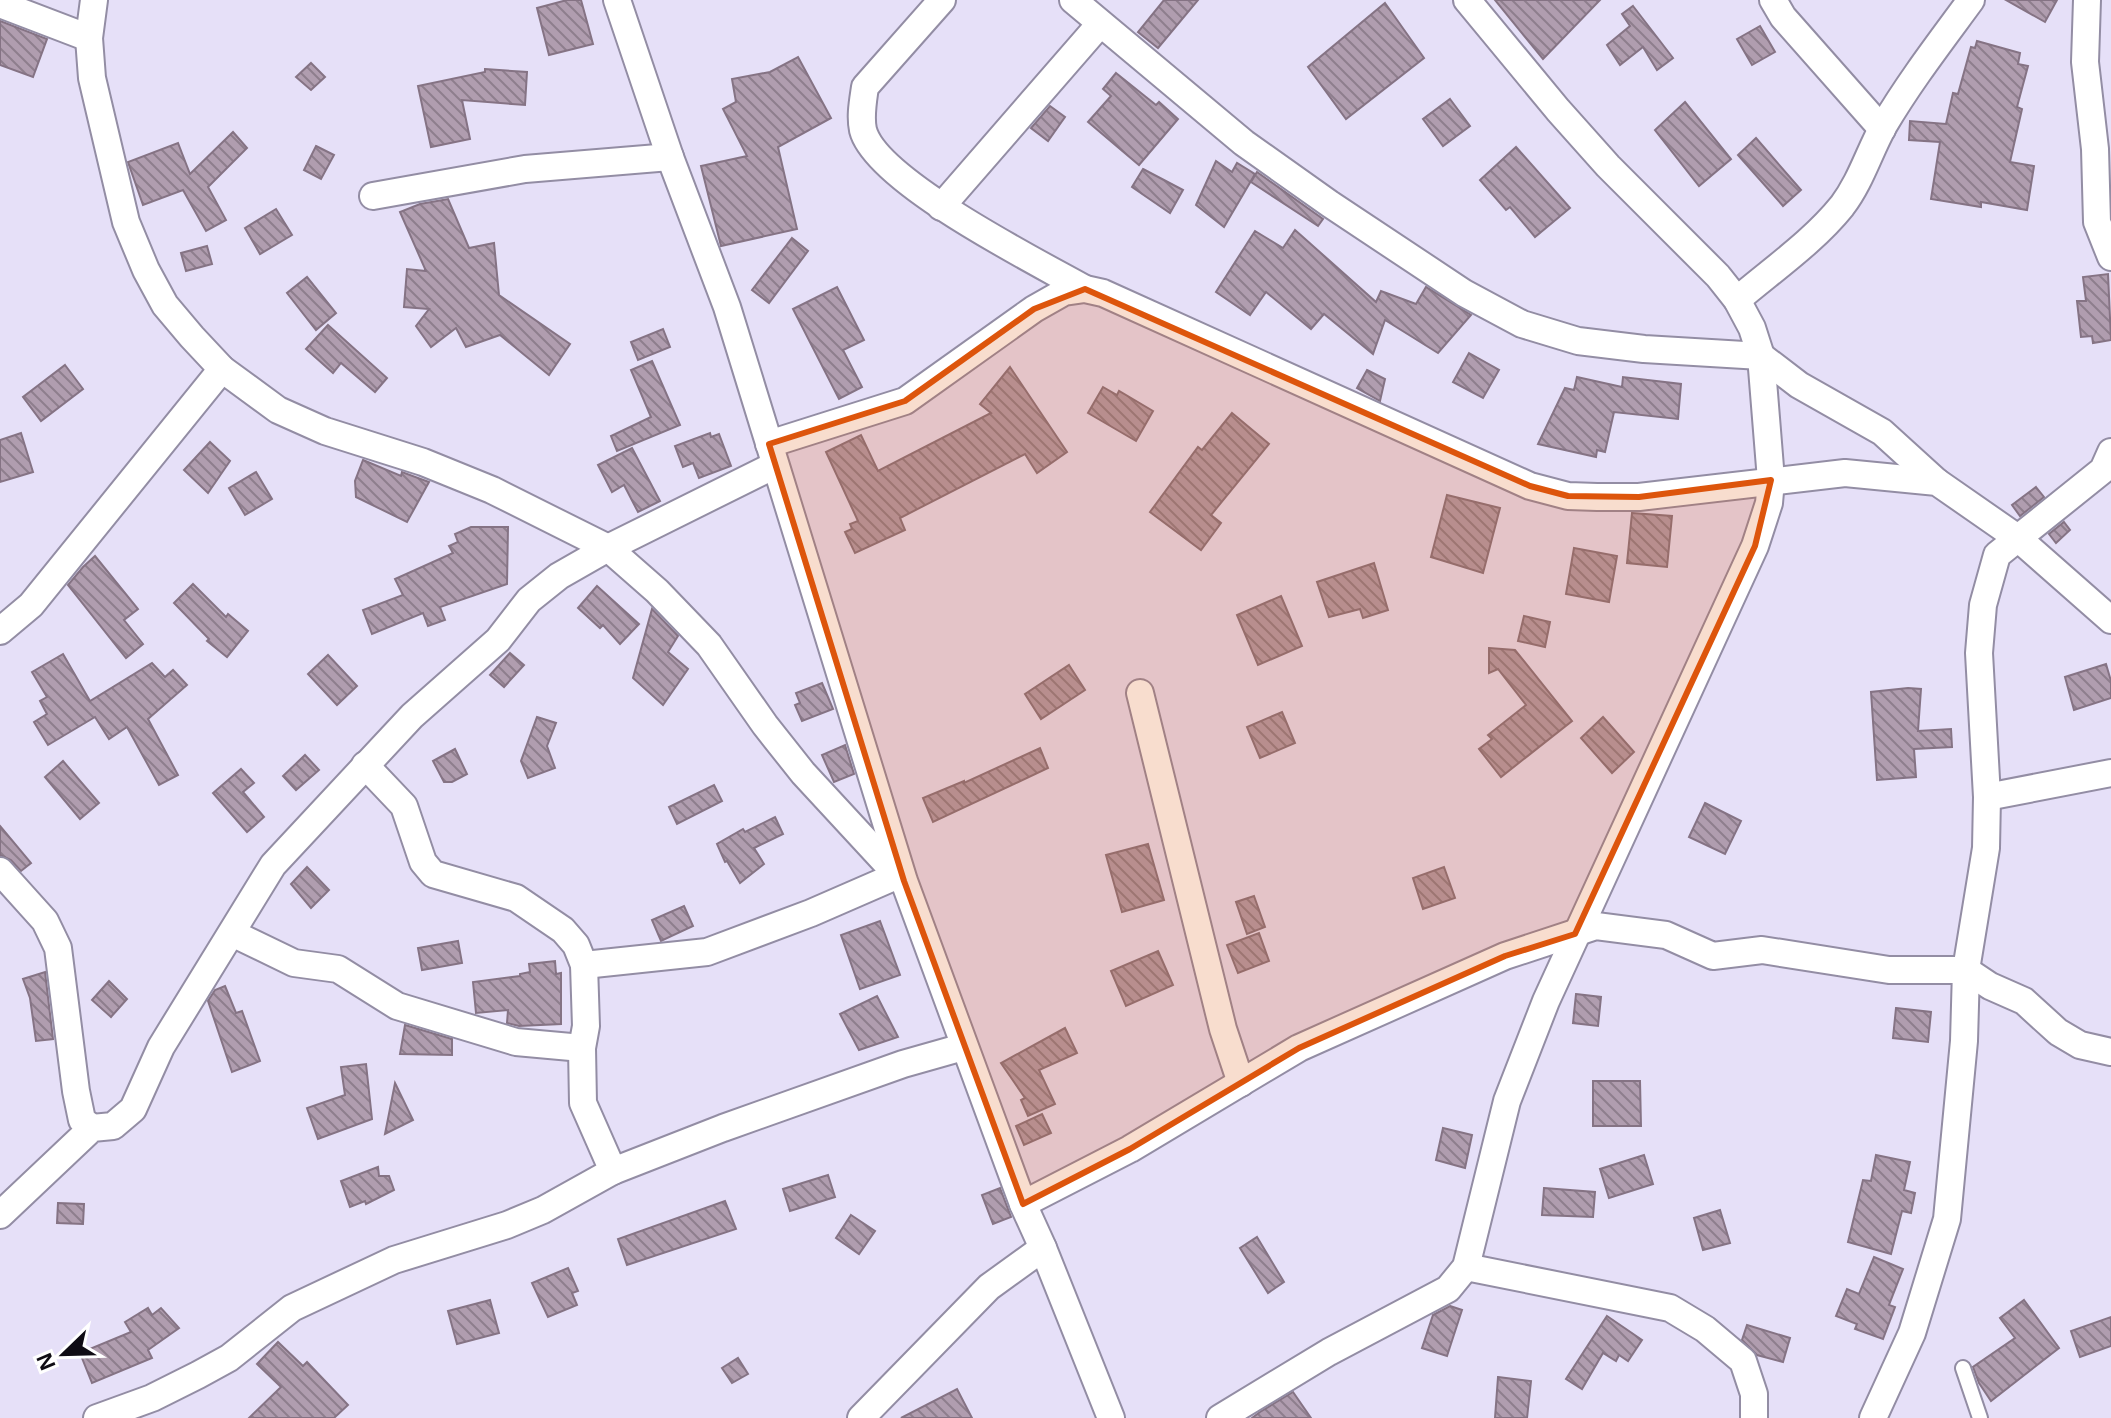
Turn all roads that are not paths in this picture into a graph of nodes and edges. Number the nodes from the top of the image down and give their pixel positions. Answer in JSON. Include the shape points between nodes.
{"nodes":[{"id":1,"x":94,"y":0,"type":"edge"},
{"id":2,"x":617,"y":0,"type":"edge"},
{"id":3,"x":942,"y":0,"type":"edge"},
{"id":4,"x":1073,"y":0,"type":"edge"},
{"id":5,"x":1467,"y":0,"type":"edge"},
{"id":6,"x":1773,"y":0,"type":"edge"},
{"id":7,"x":1971,"y":0,"type":"edge"},
{"id":8,"x":2087,"y":0,"type":"edge"},
{"id":9,"x":0,"y":4,"type":"edge"},
{"id":10,"x":1100,"y":24,"type":"junction"},
{"id":11,"x":89,"y":38,"type":"junction"},
{"id":12,"x":1882,"y":129,"type":"junction"},
{"id":13,"x":670,"y":157,"type":"junction"},
{"id":14,"x":373,"y":196,"type":"dead end"},
{"id":15,"x":941,"y":207,"type":"junction"},
{"id":16,"x":2111,"y":257,"type":"edge"},
{"id":17,"x":1085,"y":289,"type":"junction"},
{"id":18,"x":1737,"y":300,"type":"junction"},
{"id":19,"x":1761,"y":356,"type":"junction"},
{"id":20,"x":222,"y":369,"type":"junction"},
{"id":21,"x":2111,"y":452,"type":"edge"},
{"id":22,"x":772,"y":454,"type":"junction"},
{"id":23,"x":1771,"y":480,"type":"junction"},
{"id":24,"x":1937,"y":482,"type":"junction"},
{"id":25,"x":2019,"y":539,"type":"junction"},
{"id":26,"x":608,"y":548,"type":"junction"},
{"id":27,"x":2111,"y":620,"type":"edge"},
{"id":28,"x":0,"y":631,"type":"edge"},
{"id":29,"x":1140,"y":693,"type":"dead end"},
{"id":30,"x":365,"y":765,"type":"junction"},
{"id":31,"x":2111,"y":773,"type":"edge"},
{"id":32,"x":1987,"y":797,"type":"junction"},
{"id":33,"x":0,"y":871,"type":"edge"},
{"id":34,"x":900,"y":878,"type":"junction"},
{"id":35,"x":232,"y":933,"type":"junction"},
{"id":36,"x":1575,"y":934,"type":"junction"},
{"id":37,"x":584,"y":965,"type":"junction"},
{"id":38,"x":1966,"y":970,"type":"junction"},
{"id":39,"x":963,"y":1047,"type":"junction"},
{"id":40,"x":582,"y":1048,"type":"junction"},
{"id":41,"x":2111,"y":1052,"type":"edge"},
{"id":42,"x":1241,"y":1083,"type":"junction"},
{"id":43,"x":92,"y":1128,"type":"junction"},
{"id":44,"x":613,"y":1171,"type":"junction"},
{"id":45,"x":1023,"y":1204,"type":"junction"},
{"id":46,"x":0,"y":1215,"type":"edge"},
{"id":47,"x":1043,"y":1248,"type":"junction"},
{"id":48,"x":1466,"y":1267,"type":"junction"},
{"id":49,"x":1963,"y":1368,"type":"dead end"},
{"id":50,"x":97,"y":1418,"type":"edge"},
{"id":51,"x":861,"y":1418,"type":"edge"},
{"id":52,"x":1111,"y":1418,"type":"edge"},
{"id":53,"x":1220,"y":1418,"type":"edge"},
{"id":54,"x":1754,"y":1418,"type":"edge"},
{"id":55,"x":1873,"y":1418,"type":"edge"},
{"id":56,"x":1980,"y":1418,"type":"edge"}],
"edges":[{"from":1,"to":11,"type":"street"},
{"from":2,"to":13,"type":"street"},
{"from":3,"to":15,"type":"street","via":[[865,87],[862,105],[864,132],[885,162]]},
{"from":4,"to":10,"type":"street"},
{"from":5,"to":18,"type":"street","via":[[1568,122]]},
{"from":6,"to":12,"type":"street"},
{"from":7,"to":12,"type":"street"},
{"from":8,"to":16,"type":"street","via":[[2085,62],[2097,222]]},
{"from":9,"to":11,"type":"street"},
{"from":10,"to":15,"type":"street"},
{"from":10,"to":19,"type":"street","via":[[1244,143],[1464,293],[1522,324],[1578,341]]},
{"from":11,"to":20,"type":"street","via":[[92,78],[126,222],[165,305]]},
{"from":12,"to":18,"type":"street","via":[[1842,206]]},
{"from":13,"to":14,"type":"street","via":[[525,169]]},
{"from":13,"to":22,"type":"street","via":[[727,307]]},
{"from":15,"to":17,"type":"street"},
{"from":17,"to":22,"type":"street","via":[[1064,292],[1034,309],[905,401]]},
{"from":17,"to":23,"type":"street","via":[[1555,493],[1639,497]]},
{"from":18,"to":19,"type":"street"},
{"from":19,"to":23,"type":"street"},
{"from":19,"to":24,"type":"street","via":[[1799,385],[1882,432]]},
{"from":20,"to":26,"type":"street","via":[[278,410],[492,490]]},
{"from":20,"to":28,"type":"street","via":[[31,605]]},
{"from":21,"to":25,"type":"street","via":[[2103,470]]},
{"from":22,"to":26,"type":"street"},
{"from":22,"to":34,"type":"street"},
{"from":23,"to":24,"type":"street","via":[[1845,473]]},
{"from":23,"to":36,"type":"street","via":[[1755,546]]},
{"from":24,"to":25,"type":"street"},
{"from":25,"to":27,"type":"street"},
{"from":25,"to":32,"type":"street","via":[[1997,555],[1983,605],[1979,653]]},
{"from":26,"to":30,"type":"street","via":[[529,600],[498,640]]},
{"from":26,"to":34,"type":"street","via":[[709,645],[803,773]]},
{"from":29,"to":42,"type":"street"},
{"from":30,"to":35,"type":"street","via":[[273,865]]},
{"from":30,"to":37,"type":"street","via":[[404,806],[423,862],[433,874],[516,898],[563,930]]},
{"from":31,"to":32,"type":"street"},
{"from":32,"to":38,"type":"street","via":[[1986,848]]},
{"from":33,"to":43,"type":"street","via":[[45,921],[58,948],[76,1091],[82,1120]]},
{"from":34,"to":37,"type":"street","via":[[707,952]]},
{"from":34,"to":39,"type":"street"},
{"from":35,"to":40,"type":"street","via":[[294,963],[338,969],[397,1006],[516,1042]]},
{"from":35,"to":43,"type":"street","via":[[161,1047],[133,1109],[113,1126]]},
{"from":36,"to":38,"type":"street","via":[[1596,926],[1666,935],[1713,956],[1762,950],[1889,970]]},
{"from":36,"to":42,"type":"street","via":[[1436,986],[1299,1048]]},
{"from":36,"to":48,"type":"street","via":[[1507,1101]]},
{"from":37,"to":40,"type":"street"},
{"from":38,"to":41,"type":"street","via":[[2024,1001],[2080,1045]]},
{"from":38,"to":55,"type":"street","via":[[1947,1219],[1912,1333]]},
{"from":39,"to":44,"type":"street"},
{"from":39,"to":45,"type":"street"},
{"from":40,"to":44,"type":"street","via":[[583,1103]]},
{"from":42,"to":45,"type":"street"},
{"from":43,"to":46,"type":"street"},
{"from":44,"to":50,"type":"street","via":[[543,1210],[394,1260],[342,1284],[292,1308],[209,1369]]},
{"from":45,"to":47,"type":"street"},
{"from":47,"to":51,"type":"street","via":[[989,1287]]},
{"from":47,"to":52,"type":"street"},
{"from":48,"to":53,"type":"street","via":[[1448,1289]]},
{"from":48,"to":54,"type":"street","via":[[1670,1308],[1743,1361],[1754,1394]]},
{"from":49,"to":56,"type":"lane"}]}
